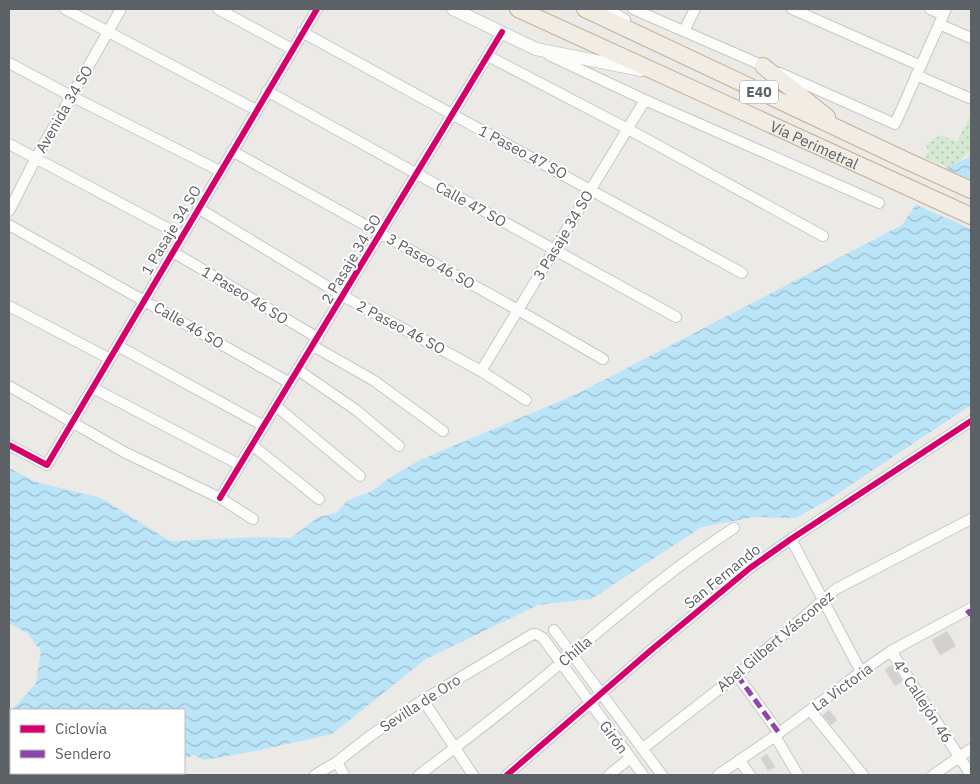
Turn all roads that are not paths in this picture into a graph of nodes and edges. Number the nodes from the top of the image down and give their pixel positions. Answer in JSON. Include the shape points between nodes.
{"nodes":[{"id":1,"x":65,"y":9,"type":"edge"},
{"id":2,"x":121,"y":9,"type":"edge"},
{"id":3,"x":218,"y":9,"type":"edge"},
{"id":4,"x":317,"y":9,"type":"edge"},
{"id":5,"x":453,"y":9,"type":"edge"},
{"id":6,"x":518,"y":9,"type":"edge"},
{"id":7,"x":585,"y":9,"type":"edge"},
{"id":8,"x":605,"y":9,"type":"edge"},
{"id":9,"x":633,"y":9,"type":"edge"},
{"id":10,"x":695,"y":9,"type":"edge"},
{"id":11,"x":792,"y":9,"type":"edge"},
{"id":12,"x":930,"y":9,"type":"edge"},
{"id":13,"x":943,"y":16,"type":"edge"},
{"id":14,"x":684,"y":31,"type":"junction"},
{"id":15,"x":107,"y":32,"type":"junction"},
{"id":16,"x":302,"y":32,"type":"junction"},
{"id":17,"x":502,"y":32,"type":"junction"},
{"id":18,"x":971,"y":38,"type":"edge"},
{"id":19,"x":292,"y":49,"type":"junction"},
{"id":20,"x":536,"y":49,"type":"junction"},
{"id":21,"x":670,"y":50,"type":"junction"},
{"id":22,"x":488,"y":56,"type":"junction"},
{"id":23,"x":9,"y":63,"type":"edge"},
{"id":24,"x":764,"y":66,"type":"junction"},
{"id":25,"x":918,"y":71,"type":"junction"},
{"id":26,"x":658,"y":74,"type":"junction"},
{"id":27,"x":267,"y":92,"type":"junction"},
{"id":28,"x":71,"y":96,"type":"junction"},
{"id":29,"x":970,"y":98,"type":"dead end"},
{"id":30,"x":646,"y":100,"type":"junction"},
{"id":31,"x":256,"y":110,"type":"junction"},
{"id":32,"x":453,"y":114,"type":"junction"},
{"id":33,"x":628,"y":129,"type":"junction"},
{"id":34,"x":849,"y":134,"type":"junction"},
{"id":35,"x":9,"y":144,"type":"edge"},
{"id":36,"x":232,"y":151,"type":"junction"},
{"id":37,"x":36,"y":158,"type":"junction"},
{"id":38,"x":220,"y":171,"type":"junction"},
{"id":39,"x":417,"y":174,"type":"junction"},
{"id":40,"x":591,"y":189,"type":"junction"},
{"id":41,"x":971,"y":190,"type":"edge"},
{"id":42,"x":879,"y":203,"type":"dead end"},
{"id":43,"x":198,"y":208,"type":"junction"},
{"id":44,"x":9,"y":211,"type":"edge"},
{"id":45,"x":971,"y":216,"type":"edge"},
{"id":46,"x":9,"y":225,"type":"edge"},
{"id":47,"x":381,"y":233,"type":"junction"},
{"id":48,"x":182,"y":236,"type":"junction"},
{"id":49,"x":823,"y":236,"type":"dead end"},
{"id":50,"x":554,"y":250,"type":"junction"},
{"id":51,"x":173,"y":252,"type":"junction"},
{"id":52,"x":742,"y":273,"type":"dead end"},
{"id":53,"x":343,"y":296,"type":"junction"},
{"id":54,"x":144,"y":300,"type":"junction"},
{"id":55,"x":9,"y":306,"type":"edge"},
{"id":56,"x":518,"y":310,"type":"junction"},
{"id":57,"x":676,"y":317,"type":"dead end"},
{"id":58,"x":315,"y":342,"type":"junction"},
{"id":59,"x":118,"y":346,"type":"junction"},
{"id":60,"x":110,"y":359,"type":"junction"},
{"id":61,"x":603,"y":359,"type":"dead end"},
{"id":62,"x":298,"y":370,"type":"junction"},
{"id":63,"x":481,"y":371,"type":"junction"},
{"id":64,"x":290,"y":383,"type":"junction"},
{"id":65,"x":9,"y":386,"type":"edge"},
{"id":66,"x":92,"y":388,"type":"junction"},
{"id":67,"x":526,"y":400,"type":"dead end"},
{"id":68,"x":276,"y":406,"type":"junction"},
{"id":69,"x":971,"y":421,"type":"edge"},
{"id":70,"x":72,"y":422,"type":"junction"},
{"id":71,"x":264,"y":426,"type":"junction"},
{"id":72,"x":444,"y":431,"type":"dead end"},
{"id":73,"x":9,"y":445,"type":"edge"},
{"id":74,"x":252,"y":445,"type":"junction"},
{"id":75,"x":399,"y":446,"type":"dead end"},
{"id":76,"x":240,"y":465,"type":"junction"},
{"id":77,"x":360,"y":476,"type":"dead end"},
{"id":78,"x":220,"y":498,"type":"junction"},
{"id":79,"x":319,"y":499,"type":"dead end"},
{"id":80,"x":971,"y":519,"type":"edge"},
{"id":81,"x":253,"y":520,"type":"dead end"},
{"id":82,"x":734,"y":528,"type":"dead end"},
{"id":83,"x":791,"y":539,"type":"junction"},
{"id":84,"x":822,"y":600,"type":"junction"},
{"id":85,"x":970,"y":611,"type":"edge"},
{"id":86,"x":554,"y":630,"type":"dead end"},
{"id":87,"x":528,"y":635,"type":"joint"},
{"id":88,"x":891,"y":651,"type":"junction"},
{"id":89,"x":572,"y":654,"type":"junction"},
{"id":90,"x":561,"y":663,"type":"junction"},
{"id":91,"x":861,"y":672,"type":"junction"},
{"id":92,"x":737,"y":675,"type":"junction"},
{"id":93,"x":601,"y":693,"type":"junction"},
{"id":94,"x":423,"y":700,"type":"junction"},
{"id":95,"x":589,"y":703,"type":"junction"},
{"id":96,"x":810,"y":710,"type":"junction"},
{"id":97,"x":777,"y":734,"type":"junction"},
{"id":98,"x":454,"y":748,"type":"junction"},
{"id":99,"x":642,"y":749,"type":"junction"},
{"id":100,"x":971,"y":749,"type":"edge"},
{"id":101,"x":959,"y":757,"type":"junction"},
{"id":102,"x":630,"y":758,"type":"junction"},
{"id":103,"x":739,"y":760,"type":"junction"},
{"id":104,"x":337,"y":762,"type":"junction"},
{"id":105,"x":314,"y":775,"type":"edge"},
{"id":106,"x":344,"y":775,"type":"edge"},
{"id":107,"x":419,"y":775,"type":"edge"},
{"id":108,"x":473,"y":775,"type":"edge"},
{"id":109,"x":507,"y":775,"type":"edge"},
{"id":110,"x":609,"y":775,"type":"edge"},
{"id":111,"x":642,"y":775,"type":"edge"},
{"id":112,"x":662,"y":775,"type":"edge"},
{"id":113,"x":718,"y":775,"type":"edge"},
{"id":114,"x":750,"y":775,"type":"edge"},
{"id":115,"x":798,"y":775,"type":"edge"},
{"id":116,"x":863,"y":775,"type":"edge"},
{"id":117,"x":933,"y":775,"type":"edge"},
{"id":118,"x":971,"y":775,"type":"edge"}],
"edges":[{"from":1,"to":15,"type":"street"},
{"from":2,"to":15,"type":"street","name":"Avenida 34 SO"},
{"from":3,"to":19,"type":"street"},
{"from":4,"to":16,"type":"street","name":"1 Pasaje 34 SO"},
{"from":5,"to":17,"type":"street","name":"Vía Perimetral","number":"E40"},
{"from":6,"to":26,"type":"highway","name":"Vía Perimetral","number":"E40"},
{"from":7,"to":21,"type":"highway","name":"Vía Perimetral","number":"E40"},
{"from":8,"to":21,"type":"street","name":"Vía Perimetral","number":"E40"},
{"from":9,"to":14,"type":"street"},
{"from":10,"to":14,"type":"street"},
{"from":11,"to":25,"type":"street"},
{"from":12,"to":13,"type":"street"},
{"from":13,"to":18,"type":"street"},
{"from":13,"to":25,"type":"street"},
{"from":14,"to":24,"type":"street"},
{"from":15,"to":28,"type":"street","name":"Avenida 34 SO"},
{"from":15,"to":31,"type":"street"},
{"from":16,"to":19,"type":"street","name":"1 Pasaje 34 SO"},
{"from":16,"to":32,"type":"street","name":"1 Paseo 47 SO"},
{"from":17,"to":20,"type":"street","name":"Vía Perimetral","number":"E40"},
{"from":17,"to":22,"type":"street","name":"2 Pasaje 34 SO"},
{"from":19,"to":27,"type":"street","name":"1 Pasaje 34 SO"},
{"from":20,"to":26,"type":"street","name":"Vía Perimetral","number":"E40"},
{"from":20,"to":30,"type":"street"},
{"from":21,"to":34,"type":"highway","name":"Vía Perimetral","number":"E40"},
{"from":22,"to":32,"type":"street","name":"2 Pasaje 34 SO"},
{"from":22,"to":33,"type":"street"},
{"from":23,"to":28,"type":"street"},
{"from":24,"to":25,"type":"street","via":[[895,124]]},
{"from":24,"to":34,"type":"highway"},
{"from":25,"to":29,"type":"street"},
{"from":26,"to":45,"type":"highway","name":"Vía Perimetral","number":"E40"},
{"from":27,"to":31,"type":"street","name":"1 Pasaje 34 SO"},
{"from":27,"to":39,"type":"street","name":"Calle 47 SO"},
{"from":28,"to":37,"type":"street","name":"Avenida 34 SO"},
{"from":28,"to":38,"type":"street"},
{"from":30,"to":33,"type":"street","name":"3 Pasaje 34 SO"},
{"from":30,"to":42,"type":"street"},
{"from":31,"to":36,"type":"street","name":"1 Pasaje 34 SO"},
{"from":32,"to":39,"type":"street","name":"2 Pasaje 34 SO"},
{"from":32,"to":40,"type":"street","name":"1 Paseo 47 SO"},
{"from":33,"to":40,"type":"street","name":"3 Pasaje 34 SO"},
{"from":33,"to":49,"type":"street"},
{"from":34,"to":41,"type":"highway","name":"Vía Perimetral","number":"E40"},
{"from":35,"to":37,"type":"street"},
{"from":36,"to":38,"type":"street","name":"1 Pasaje 34 SO"},
{"from":36,"to":47,"type":"street","name":"3 Paseo 46 SO"},
{"from":37,"to":44,"type":"street","name":"Avenida 34 SO"},
{"from":37,"to":48,"type":"street"},
{"from":38,"to":43,"type":"street","name":"1 Pasaje 34 SO"},
{"from":39,"to":47,"type":"street","name":"2 Pasaje 34 SO"},
{"from":39,"to":50,"type":"street","name":"Calle 47 SO"},
{"from":40,"to":50,"type":"street","name":"3 Pasaje 34 SO"},
{"from":40,"to":52,"type":"street","name":"1 Paseo 47 SO"},
{"from":43,"to":48,"type":"street","name":"1 Pasaje 34 SO"},
{"from":43,"to":53,"type":"street","name":"2 Paseo 46 SO"},
{"from":46,"to":54,"type":"street","name":"Calle 46 SO"},
{"from":47,"to":53,"type":"street","name":"2 Pasaje 34 SO"},
{"from":47,"to":56,"type":"street","name":"3 Paseo 46 SO"},
{"from":48,"to":51,"type":"street","name":"1 Pasaje 34 SO"},
{"from":50,"to":56,"type":"street","name":"3 Pasaje 34 SO"},
{"from":50,"to":57,"type":"street","name":"Calle 47 SO"},
{"from":51,"to":54,"type":"street","name":"1 Pasaje 34 SO"},
{"from":51,"to":58,"type":"street","name":"1 Paseo 46 SO"},
{"from":53,"to":58,"type":"street","name":"2 Pasaje 34 SO"},
{"from":53,"to":63,"type":"street","name":"2 Paseo 46 SO"},
{"from":54,"to":59,"type":"street","name":"1 Pasaje 34 SO"},
{"from":54,"to":64,"type":"street","name":"Calle 46 SO"},
{"from":55,"to":60,"type":"street"},
{"from":56,"to":61,"type":"street","name":"3 Paseo 46 SO"},
{"from":56,"to":63,"type":"street","name":"3 Pasaje 34 SO"},
{"from":58,"to":62,"type":"street","name":"2 Pasaje 34 SO"},
{"from":58,"to":72,"type":"street","name":"1 Paseo 46 SO"},
{"from":59,"to":60,"type":"street","name":"1 Pasaje 34 SO"},
{"from":59,"to":71,"type":"street"},
{"from":60,"to":66,"type":"street","name":"1 Pasaje 34 SO"},
{"from":62,"to":64,"type":"street","name":"2 Pasaje 34 SO"},
{"from":62,"to":75,"type":"street","via":[[356,410]]},
{"from":63,"to":67,"type":"street","name":"2 Paseo 46 SO"},
{"from":64,"to":68,"type":"street","name":"2 Pasaje 34 SO"},
{"from":65,"to":70,"type":"street"},
{"from":66,"to":70,"type":"street","name":"1 Pasaje 34 SO"},
{"from":66,"to":76,"type":"street"},
{"from":68,"to":71,"type":"street","name":"2 Pasaje 34 SO"},
{"from":68,"to":77,"type":"street"},
{"from":69,"to":83,"type":"street","name":"San Fernando"},
{"from":70,"to":73,"type":"street","name":"1 Pasaje 34 SO","via":[[47,465]]},
{"from":70,"to":78,"type":"street","via":[[124,452]]},
{"from":71,"to":74,"type":"street","name":"2 Pasaje 34 SO"},
{"from":74,"to":76,"type":"street","name":"2 Pasaje 34 SO"},
{"from":74,"to":79,"type":"street"},
{"from":76,"to":78,"type":"street","name":"2 Pasaje 34 SO"},
{"from":78,"to":81,"type":"street"},
{"from":80,"to":84,"type":"street","name":"Abel Gilbert Vásconez","via":[[836,589]]},
{"from":82,"to":89,"type":"street","name":"Chilla","via":[[653,585]]},
{"from":83,"to":84,"type":"street"},
{"from":83,"to":93,"type":"street","name":"San Fernando","via":[[750,568]]},
{"from":84,"to":91,"type":"street"},
{"from":84,"to":92,"type":"street","name":"Abel Gilbert Vásconez"},
{"from":85,"to":88,"type":"street","name":"La Victoria"},
{"from":86,"to":89,"type":"street","name":"Girón"},
{"from":87,"to":90,"type":"street","name":"Girón","via":[[536,634],[543,638]]},
{"from":87,"to":94,"type":"street","name":"Sevilla de Oro"},
{"from":88,"to":91,"type":"street","name":"La Victoria"},
{"from":88,"to":101,"type":"street","name":"4° Callejón 46"},
{"from":89,"to":90,"type":"street","name":"Chilla"},
{"from":89,"to":93,"type":"street","name":"Girón"},
{"from":90,"to":95,"type":"street","name":"Girón"},
{"from":90,"to":98,"type":"street","name":"Chilla"},
{"from":91,"to":96,"type":"street","name":"La Victoria"},
{"from":92,"to":97,"type":"street"},
{"from":92,"to":99,"type":"street","name":"Abel Gilbert Vásconez"},
{"from":93,"to":95,"type":"street","name":"San Fernando"},
{"from":93,"to":99,"type":"street","name":"Girón"},
{"from":94,"to":98,"type":"street"},
{"from":94,"to":104,"type":"street","name":"Sevilla de Oro"},
{"from":95,"to":102,"type":"street","name":"Girón"},
{"from":95,"to":109,"type":"street","name":"San Fernando"},
{"from":96,"to":97,"type":"street","name":"La Victoria"},
{"from":96,"to":116,"type":"street"},
{"from":97,"to":103,"type":"street","name":"La Victoria"},
{"from":97,"to":115,"type":"street"},
{"from":98,"to":107,"type":"street","name":"Chilla"},
{"from":98,"to":108,"type":"street"},
{"from":99,"to":112,"type":"street","name":"Girón"},
{"from":100,"to":101,"type":"street"},
{"from":101,"to":117,"type":"street"},
{"from":101,"to":118,"type":"street","name":"4° Callejón 46"},
{"from":102,"to":110,"type":"street"},
{"from":102,"to":111,"type":"street","name":"Girón"},
{"from":103,"to":113,"type":"street","name":"La Victoria"},
{"from":103,"to":114,"type":"street"},
{"from":104,"to":105,"type":"street","name":"Sevilla de Oro"},
{"from":104,"to":106,"type":"street"}]}
